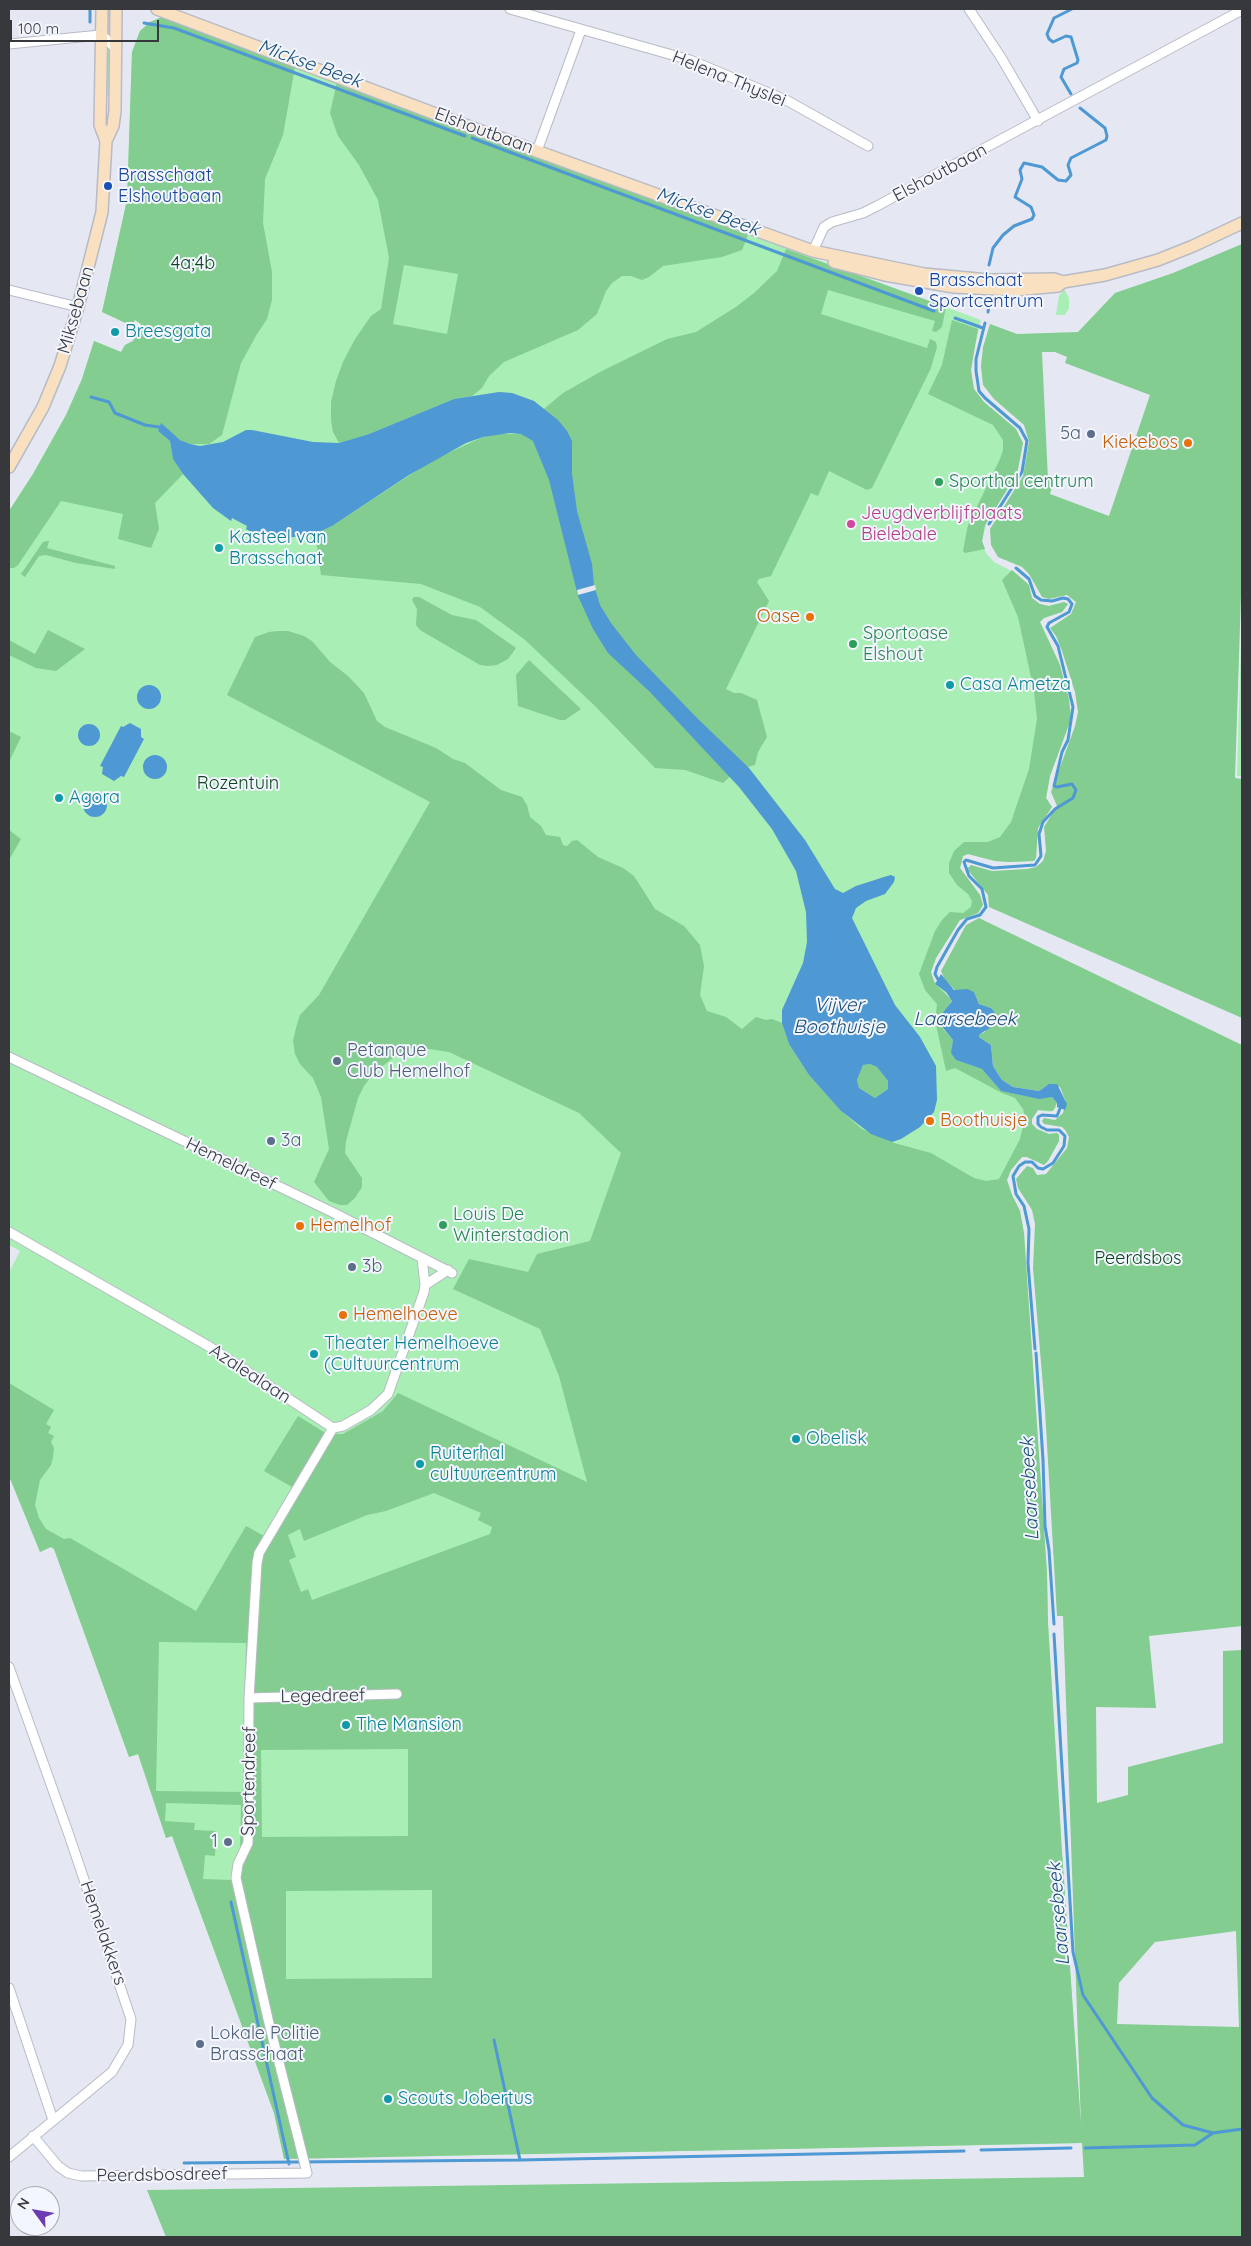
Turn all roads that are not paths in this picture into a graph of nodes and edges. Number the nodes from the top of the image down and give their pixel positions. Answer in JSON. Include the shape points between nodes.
{"nodes":[{"id":1,"x":102,"y":9,"type":"edge"},
{"id":2,"x":116,"y":9,"type":"edge"},
{"id":3,"x":157,"y":9,"type":"edge"},
{"id":4,"x":510,"y":9,"type":"edge"},
{"id":5,"x":969,"y":9,"type":"edge"},
{"id":6,"x":1242,"y":10,"type":"edge"},
{"id":7,"x":581,"y":30,"type":"junction"},
{"id":8,"x":100,"y":35,"type":"junction"},
{"id":9,"x":9,"y":44,"type":"edge"},
{"id":10,"x":116,"y":49,"type":"junction"},
{"id":11,"x":1038,"y":121,"type":"junction"},
{"id":12,"x":100,"y":125,"type":"junction"},
{"id":13,"x":113,"y":126,"type":"junction"},
{"id":14,"x":106,"y":141,"type":"junction"},
{"id":15,"x":868,"y":146,"type":"dead end"},
{"id":16,"x":537,"y":151,"type":"junction"},
{"id":17,"x":1242,"y":223,"type":"edge"},
{"id":18,"x":813,"y":251,"type":"junction"},
{"id":19,"x":9,"y":290,"type":"edge"},
{"id":20,"x":78,"y":307,"type":"junction"},
{"id":21,"x":9,"y":467,"type":"edge"},
{"id":22,"x":9,"y":1057,"type":"edge"},
{"id":23,"x":9,"y":1232,"type":"edge"},
{"id":24,"x":422,"y":1258,"type":"junction"},
{"id":25,"x":425,"y":1285,"type":"junction"},
{"id":26,"x":333,"y":1428,"type":"junction"},
{"id":27,"x":9,"y":1667,"type":"edge"},
{"id":28,"x":397,"y":1694,"type":"dead end"},
{"id":29,"x":249,"y":1698,"type":"junction"},
{"id":30,"x":9,"y":1988,"type":"edge"},
{"id":31,"x":53,"y":2120,"type":"junction"},
{"id":32,"x":33,"y":2136,"type":"junction"},
{"id":33,"x":9,"y":2157,"type":"edge"},
{"id":34,"x":306,"y":2170,"type":"joint"}],
"edges":[{"from":1,"to":8,"type":"main road","name":"Miksebaan"},
{"from":2,"to":10,"type":"main road","name":"Miksebaan"},
{"from":3,"to":16,"type":"main road","name":"Elshoutbaan"},
{"from":4,"to":7,"type":"street","name":"Helena Thyslei"},
{"from":5,"to":11,"type":"street"},
{"from":6,"to":11,"type":"street","name":"Elshoutbaan"},
{"from":7,"to":15,"type":"street","name":"Helena Thyslei","via":[[690,60],[788,101]]},
{"from":7,"to":16,"type":"street"},
{"from":8,"to":9,"type":"street"},
{"from":8,"to":10,"type":"street"},
{"from":8,"to":12,"type":"main road","name":"Miksebaan"},
{"from":10,"to":13,"type":"main road","name":"Miksebaan"},
{"from":11,"to":18,"type":"street","name":"Elshoutbaan","via":[[863,213],[832,222],[824,227]]},
{"from":12,"to":13,"type":"main road","via":[[106,130]]},
{"from":12,"to":14,"type":"main road","name":"Miksebaan"},
{"from":13,"to":14,"type":"main road","name":"Miksebaan"},
{"from":14,"to":20,"type":"main road","name":"Miksebaan","via":[[102,212]]},
{"from":16,"to":18,"type":"main road","name":"Elshoutbaan"},
{"from":17,"to":18,"type":"main road","name":"Elshoutbaan","via":[[1158,260],[1105,275],[1063,282],[1058,286],[1017,290],[954,287],[857,269]]},
{"from":19,"to":20,"type":"street"},
{"from":20,"to":21,"type":"main road","name":"Miksebaan","via":[[68,346],[51,389]]},
{"from":22,"to":24,"type":"street","name":"Hemeldreef"},
{"from":23,"to":26,"type":"street","name":"Azalealaan","via":[[210,1347]]},
{"from":24,"to":25,"type":"street"},
{"from":24,"to":25,"type":"street","name":"Hemeldreef","via":[[450,1272]]},
{"from":25,"to":26,"type":"street","via":[[388,1394],[371,1410]]},
{"from":26,"to":29,"type":"street","name":"Sportendreef","via":[[259,1553]]},
{"from":27,"to":31,"type":"street","name":"Hemelakkers","via":[[131,2019],[128,2045],[117,2065]]},
{"from":28,"to":29,"type":"street","name":"Legedreef"},
{"from":29,"to":34,"type":"street","name":"Sportendreef","via":[[248,1844],[238,1864],[237,1888]]},
{"from":30,"to":31,"type":"street"},
{"from":31,"to":32,"type":"street","name":"Hemelakkers"},
{"from":32,"to":33,"type":"street","name":"Hemelakkers"},
{"from":32,"to":34,"type":"street","name":"Peerdsbosdreef","via":[[58,2166],[81,2176]]}]}
